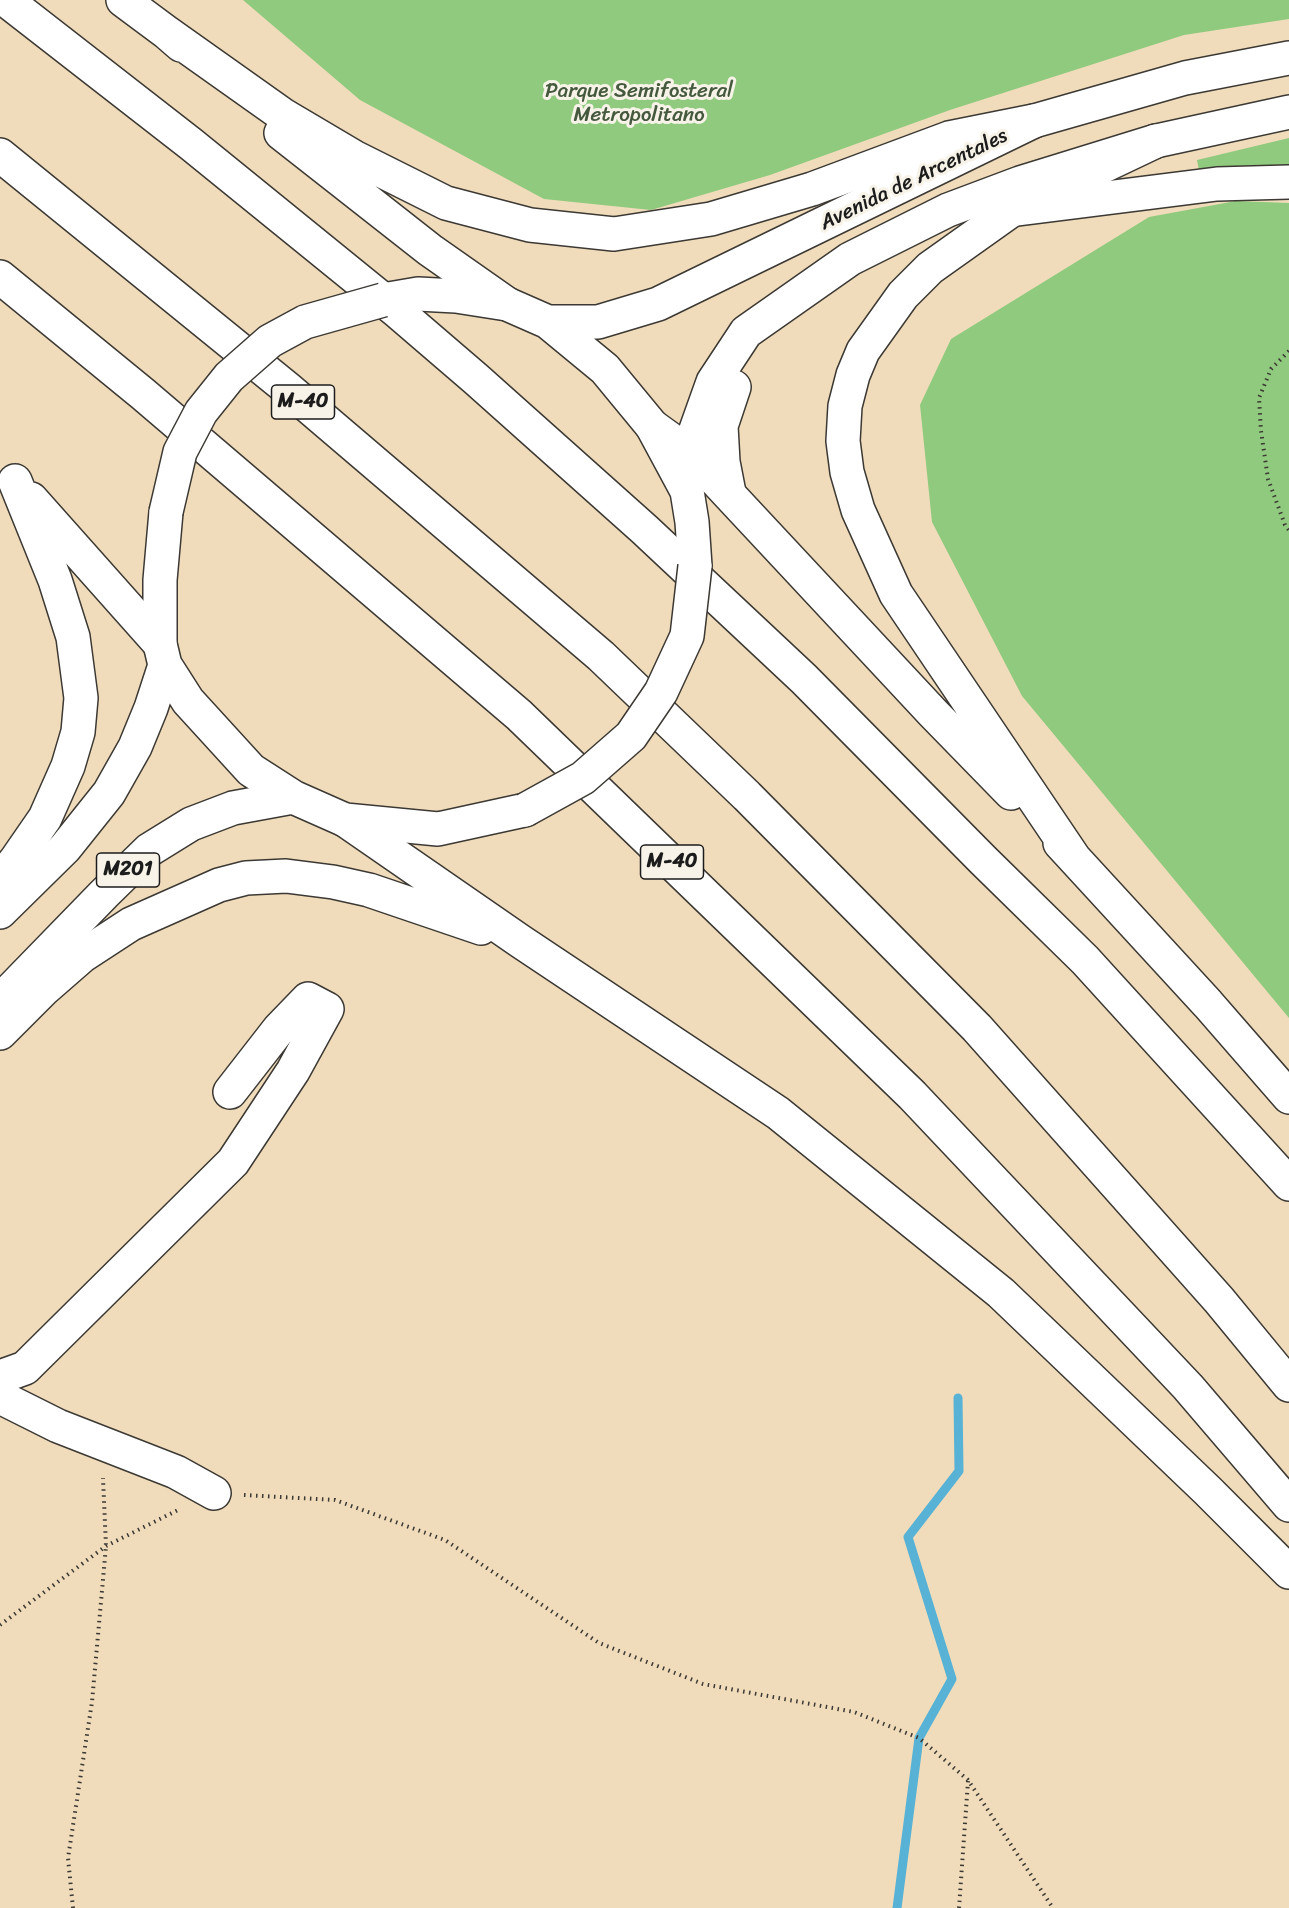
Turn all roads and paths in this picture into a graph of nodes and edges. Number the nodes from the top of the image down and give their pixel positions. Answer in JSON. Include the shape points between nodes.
{"nodes":[{"id":1,"x":6,"y":0,"type":"edge"},
{"id":2,"x":123,"y":0,"type":"edge"},
{"id":3,"x":166,"y":32,"type":"junction"},
{"id":4,"x":1289,"y":58,"type":"edge"},
{"id":5,"x":1289,"y":112,"type":"edge"},
{"id":6,"x":1034,"y":121,"type":"junction"},
{"id":7,"x":1156,"y":141,"type":"junction"},
{"id":8,"x":0,"y":155,"type":"edge"},
{"id":9,"x":1289,"y":182,"type":"edge"},
{"id":10,"x":1013,"y":209,"type":"junction"},
{"id":11,"x":0,"y":277,"type":"edge"},
{"id":12,"x":507,"y":304,"type":"junction"},
{"id":13,"x":781,"y":306,"type":"junction"},
{"id":14,"x":548,"y":322,"type":"junction"},
{"id":15,"x":1289,"y":351,"type":"edge"},
{"id":16,"x":652,"y":426,"type":"junction"},
{"id":17,"x":688,"y":452,"type":"junction"},
{"id":18,"x":7,"y":472,"type":"edge"},
{"id":19,"x":687,"y":491,"type":"junction"},
{"id":20,"x":729,"y":493,"type":"junction"},
{"id":21,"x":1289,"y":530,"type":"edge"},
{"id":22,"x":163,"y":654,"type":"junction"},
{"id":23,"x":293,"y":797,"type":"junction"},
{"id":24,"x":345,"y":820,"type":"junction"},
{"id":25,"x":1074,"y":858,"type":"junction"},
{"id":26,"x":0,"y":879,"type":"edge"},
{"id":27,"x":0,"y":912,"type":"edge"},
{"id":28,"x":520,"y":941,"type":"junction"},
{"id":29,"x":0,"y":1001,"type":"edge"},
{"id":30,"x":0,"y":1033,"type":"edge"},
{"id":31,"x":230,"y":1092,"type":"dead end"},
{"id":32,"x":1289,"y":1097,"type":"edge"},
{"id":33,"x":1289,"y":1184,"type":"edge"},
{"id":34,"x":1219,"y":1300,"type":"junction"},
{"id":35,"x":1289,"y":1372,"type":"edge"},
{"id":36,"x":0,"y":1377,"type":"edge"},
{"id":37,"x":1289,"y":1385,"type":"edge"},
{"id":38,"x":0,"y":1397,"type":"edge"},
{"id":39,"x":103,"y":1476,"type":"dead end"},
{"id":40,"x":214,"y":1493,"type":"junction"},
{"id":41,"x":1289,"y":1504,"type":"edge"},
{"id":42,"x":106,"y":1546,"type":"junction"},
{"id":43,"x":1289,"y":1572,"type":"edge"},
{"id":44,"x":0,"y":1625,"type":"edge"},
{"id":45,"x":968,"y":1780,"type":"junction"},
{"id":46,"x":73,"y":1908,"type":"edge"},
{"id":47,"x":959,"y":1908,"type":"edge"},
{"id":48,"x":1053,"y":1908,"type":"edge"}],
"edges":[{"from":1,"to":33,"type":"main road","via":[[398,312],[644,529],[804,679],[1085,960]]},
{"from":2,"to":3,"type":"main road"},
{"from":3,"to":6,"type":"main road","via":[[283,115],[354,157],[446,203],[530,225],[614,234],[711,219],[812,189],[949,138]]},
{"from":3,"to":12,"type":"main road","via":[[288,140]]},
{"from":4,"to":6,"type":"main road","name":"Avenida de Arcentales","via":[[1185,78]]},
{"from":5,"to":7,"type":"main road","name":"Avenida de Arcentales"},
{"from":6,"to":14,"type":"main road","name":"Avenida de Arcentales","via":[[658,304],[598,322]]},
{"from":7,"to":10,"type":"main road"},
{"from":7,"to":13,"type":"main road","name":"Avenida de Arcentales","via":[[948,210],[850,259]]},
{"from":8,"to":34,"type":"main road","number":"M-40","via":[[288,389],[601,656],[747,796],[977,1028]]},
{"from":9,"to":10,"type":"main road","via":[[1217,184]]},
{"from":10,"to":25,"type":"main road","via":[[930,268],[880,326],[853,375],[845,406],[843,441],[858,510],[896,594]]},
{"from":11,"to":41,"type":"main road","number":"M-40","via":[[519,715],[912,1095],[1188,1387]]},
{"from":12,"to":14,"type":"main road"},
{"from":12,"to":22,"type":"main road","bridge":true,"via":[[418,294],[383,300],[305,322],[270,341],[229,377],[201,412],[180,452],[166,512],[160,580]]},
{"from":13,"to":17,"type":"main road","name":"Avenida de Arcentales","via":[[746,332],[713,382]]},
{"from":13,"to":20,"type":"main road","via":[[731,391],[721,426]]},
{"from":14,"to":16,"type":"main road","via":[[605,369]]},
{"from":15,"to":21,"type":"path","via":[[1271,369],[1259,398],[1268,478]]},
{"from":16,"to":17,"type":"main road"},
{"from":16,"to":19,"type":"main road"},
{"from":17,"to":19,"type":"main road","name":"Avenida de Arcentales"},
{"from":17,"to":20,"type":"main road"},
{"from":18,"to":22,"type":"main road"},
{"from":18,"to":26,"type":"main road","via":[[55,580],[73,637],[81,698],[78,732],[68,766],[45,818]]},
{"from":19,"to":24,"type":"main road","bridge":true,"via":[[695,566],[687,636],[661,692],[631,736],[583,778],[525,810],[438,829]]},
{"from":20,"to":25,"type":"main road"},
{"from":22,"to":23,"type":"main road","via":[[188,701],[224,741],[251,770]]},
{"from":22,"to":27,"type":"main road","number":"M201","via":[[152,708],[109,793],[65,848]]},
{"from":23,"to":24,"type":"main road"},
{"from":23,"to":29,"type":"main road","number":"M201","via":[[233,808],[191,824],[149,850]]},
{"from":24,"to":28,"type":"main road"},
{"from":25,"to":32,"type":"main road"},
{"from":28,"to":30,"type":"main road","via":[[369,890],[286,876],[246,878],[219,885],[132,924],[82,956]]},
{"from":28,"to":43,"type":"main road","via":[[778,1113],[1001,1293]]},
{"from":31,"to":36,"type":"main road","via":[[308,999],[327,1009],[233,1162],[25,1368]]},
{"from":34,"to":35,"type":"main road"},
{"from":34,"to":37,"type":"main road","number":"M-40"},
{"from":38,"to":40,"type":"main road","via":[[58,1426],[176,1472]]},
{"from":39,"to":42,"type":"path"},
{"from":40,"to":42,"type":"path"},
{"from":40,"to":45,"type":"path","via":[[336,1500],[445,1540],[599,1643],[703,1684],[854,1712],[919,1738]]},
{"from":42,"to":44,"type":"path"},
{"from":42,"to":46,"type":"path","via":[[92,1702],[68,1858]]},
{"from":45,"to":47,"type":"path"},
{"from":45,"to":48,"type":"path"}]}
